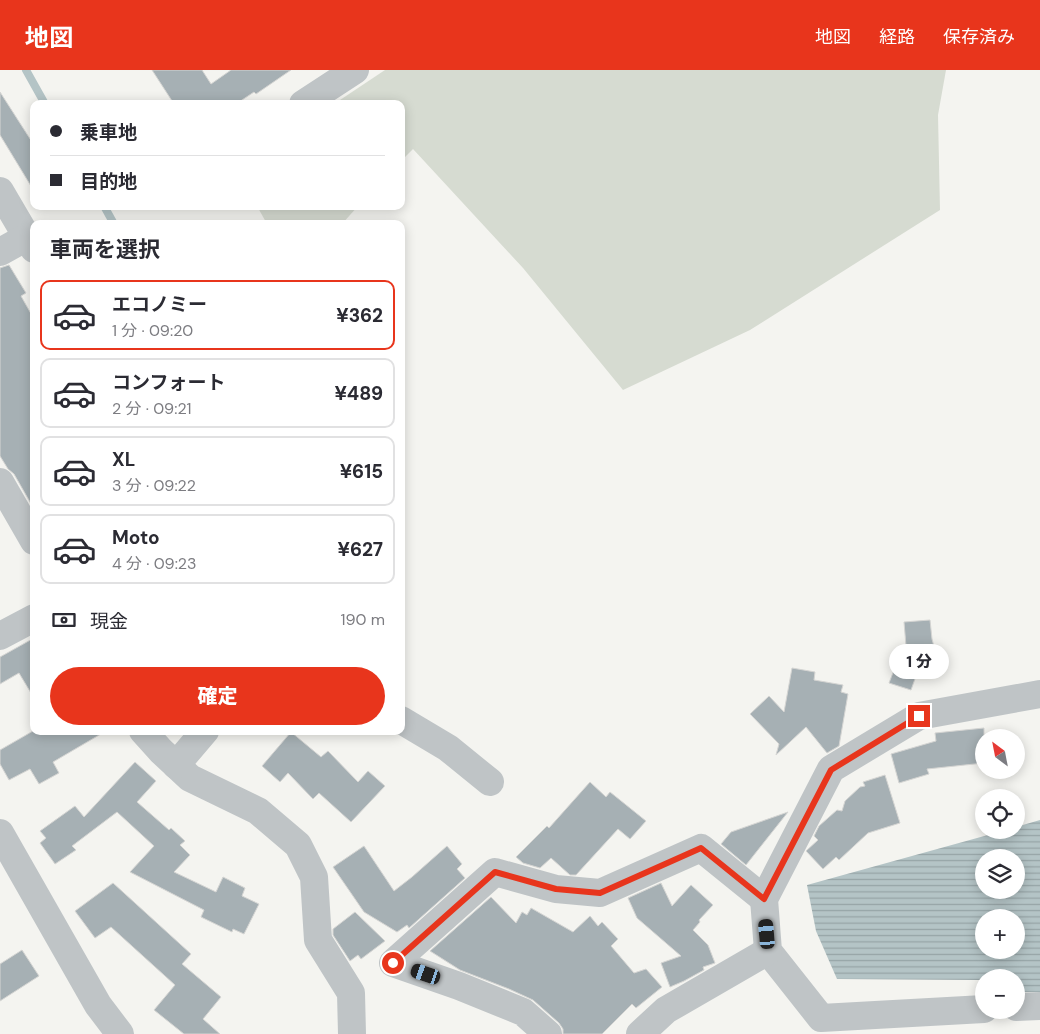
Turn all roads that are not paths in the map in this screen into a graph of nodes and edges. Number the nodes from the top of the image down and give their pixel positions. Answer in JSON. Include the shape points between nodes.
{"nodes":[{"id":1,"x":356,"y":70,"type":"edge"},
{"id":2,"x":309,"y":100,"type":"edge"},
{"id":3,"x":0,"y":190,"type":"edge"},
{"id":4,"x":30,"y":243,"type":"edge"},
{"id":5,"x":0,"y":252,"type":"edge"},
{"id":6,"x":0,"y":482,"type":"edge"},
{"id":7,"x":30,"y":534,"type":"edge"},
{"id":8,"x":30,"y":620,"type":"edge"},
{"id":9,"x":0,"y":636,"type":"edge"},
{"id":10,"x":1040,"y":694,"type":"edge"},
{"id":11,"x":405,"y":722,"type":"edge"},
{"id":12,"x":147,"y":735,"type":"edge"},
{"id":13,"x":202,"y":735,"type":"edge"},
{"id":14,"x":176,"y":765,"type":"junction"},
{"id":15,"x":490,"y":782,"type":"dead end"},
{"id":16,"x":0,"y":833,"type":"edge"},
{"id":17,"x":764,"y":899,"type":"junction"},
{"id":18,"x":768,"y":951,"type":"junction"},
{"id":19,"x":1040,"y":1006,"type":"edge"},
{"id":20,"x":1025,"y":1007,"type":"edge"},
{"id":21,"x":975,"y":1010,"type":"edge"},
{"id":22,"x":823,"y":1026,"type":"edge"},
{"id":23,"x":120,"y":1034,"type":"edge"},
{"id":24,"x":352,"y":1034,"type":"edge"},
{"id":25,"x":548,"y":1034,"type":"edge"},
{"id":26,"x":640,"y":1034,"type":"edge"}],
"edges":[{"from":1,"to":2,"type":"street"},
{"from":3,"to":4,"type":"street"},
{"from":4,"to":5,"type":"street"},
{"from":6,"to":7,"type":"street"},
{"from":8,"to":9,"type":"street"},
{"from":10,"to":17,"type":"street","via":[[919,716],[831,770]]},
{"from":11,"to":15,"type":"street","via":[[448,748]]},
{"from":12,"to":14,"type":"street"},
{"from":13,"to":14,"type":"street"},
{"from":14,"to":24,"type":"street","via":[[190,778],[258,811],[298,845],[314,877],[318,940],[351,993]]},
{"from":16,"to":23,"type":"street","via":[[98,1005]]},
{"from":17,"to":18,"type":"street"},
{"from":17,"to":25,"type":"street","via":[[701,848],[600,893],[556,889],[495,872],[393,963],[523,1012]]},
{"from":18,"to":22,"type":"street"},
{"from":18,"to":26,"type":"street","via":[[666,1010]]},
{"from":19,"to":20,"type":"street"},
{"from":21,"to":22,"type":"street"}]}
